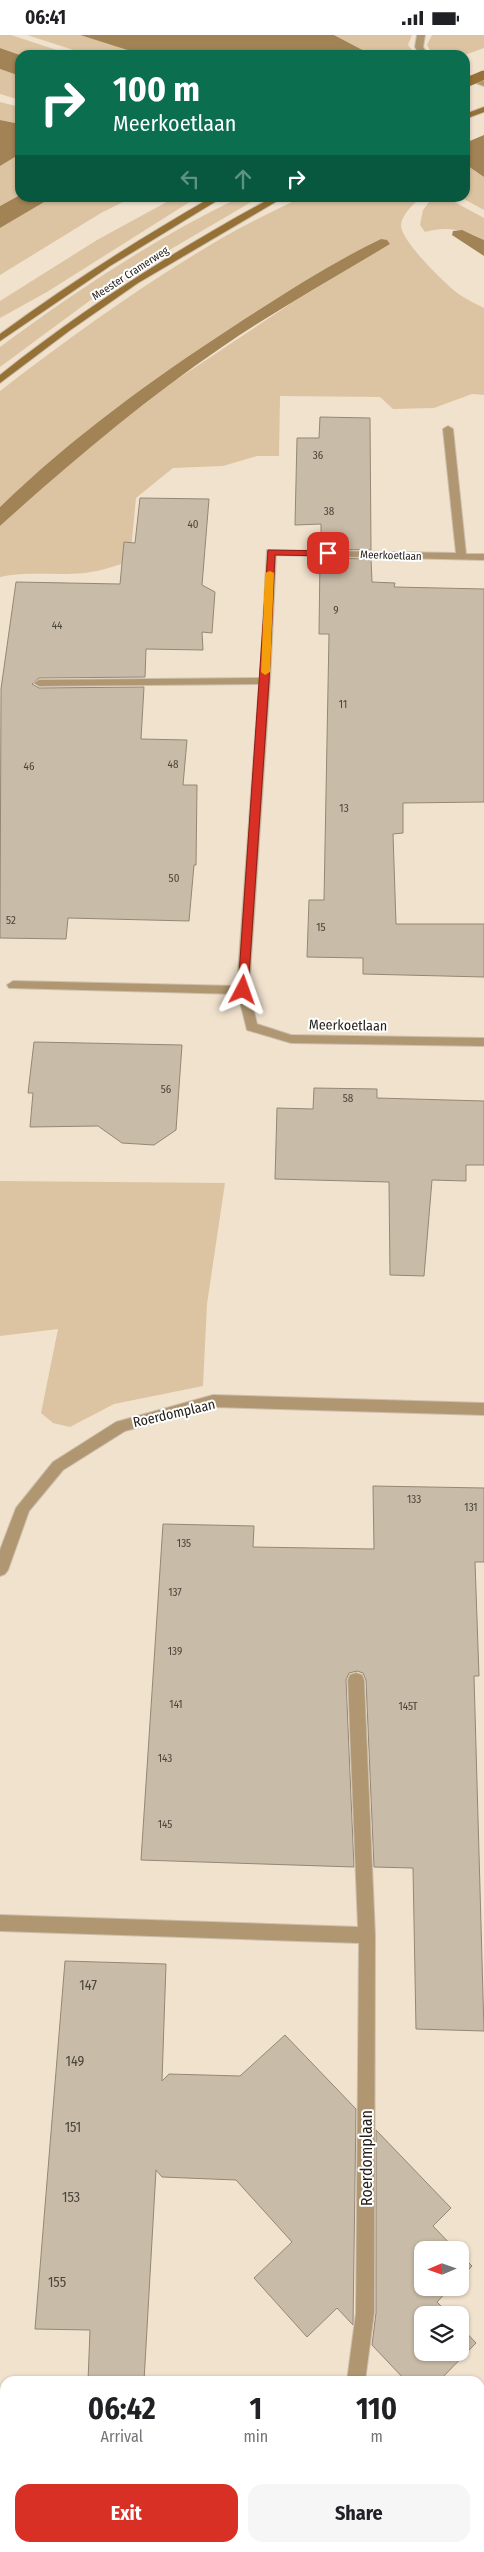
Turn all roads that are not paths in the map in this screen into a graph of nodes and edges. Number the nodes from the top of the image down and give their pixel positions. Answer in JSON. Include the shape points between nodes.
{"nodes":[{"id":1,"x":421,"y":35,"type":"edge"},
{"id":2,"x":421,"y":50,"type":"edge"},
{"id":3,"x":484,"y":75,"type":"edge"},
{"id":4,"x":470,"y":78,"type":"edge"},
{"id":5,"x":470,"y":81,"type":"edge"},
{"id":6,"x":484,"y":84,"type":"edge"},
{"id":7,"x":484,"y":109,"type":"edge"},
{"id":8,"x":470,"y":115,"type":"edge"},
{"id":9,"x":210,"y":202,"type":"edge"},
{"id":10,"x":271,"y":202,"type":"edge"},
{"id":11,"x":0,"y":339,"type":"edge"},
{"id":12,"x":0,"y":380,"type":"edge"},
{"id":13,"x":448,"y":429,"type":"dead end"},
{"id":14,"x":461,"y":557,"type":"junction"},
{"id":15,"x":484,"y":557,"type":"edge"},
{"id":16,"x":265,"y":681,"type":"junction"},
{"id":17,"x":39,"y":683,"type":"dead end"},
{"id":18,"x":13,"y":985,"type":"dead end"},
{"id":19,"x":243,"y":990,"type":"junction"},
{"id":20,"x":484,"y":1042,"type":"edge"},
{"id":21,"x":484,"y":1409,"type":"edge"},
{"id":22,"x":0,"y":1570,"type":"edge"},
{"id":23,"x":356,"y":1680,"type":"dead end"},
{"id":24,"x":0,"y":1923,"type":"edge"},
{"id":25,"x":367,"y":1935,"type":"junction"},
{"id":26,"x":357,"y":2376,"type":"edge"}],
"edges":[{"from":1,"to":2,"type":"street"},
{"from":3,"to":5,"type":"main road","bridge":true},
{"from":4,"to":6,"type":"street"},
{"from":7,"to":8,"type":"main road"},
{"from":9,"to":11,"type":"main road","name":"Meester Cramerweg","via":[[49,301]]},
{"from":10,"to":12,"type":"main road","name":"Meester Cramerweg","via":[[139,279],[51,338]]},
{"from":13,"to":14,"type":"street"},
{"from":14,"to":15,"type":"street","name":"Meerkoetlaan"},
{"from":14,"to":16,"type":"street","name":"Meerkoetlaan","via":[[271,552]]},
{"from":16,"to":17,"type":"street"},
{"from":16,"to":19,"type":"street","name":"Meerkoetlaan"},
{"from":18,"to":19,"type":"street"},
{"from":19,"to":20,"type":"street","name":"Meerkoetlaan","via":[[250,1027],[291,1039]]},
{"from":21,"to":22,"type":"street","name":"Roerdomplaan","via":[[213,1401],[121,1426],[58,1466],[23,1508]]},
{"from":23,"to":25,"type":"street","name":"Roerdomplaan"},
{"from":24,"to":25,"type":"street"},
{"from":25,"to":26,"type":"street","name":"Roerdomplaan","via":[[365,2313]]}]}
